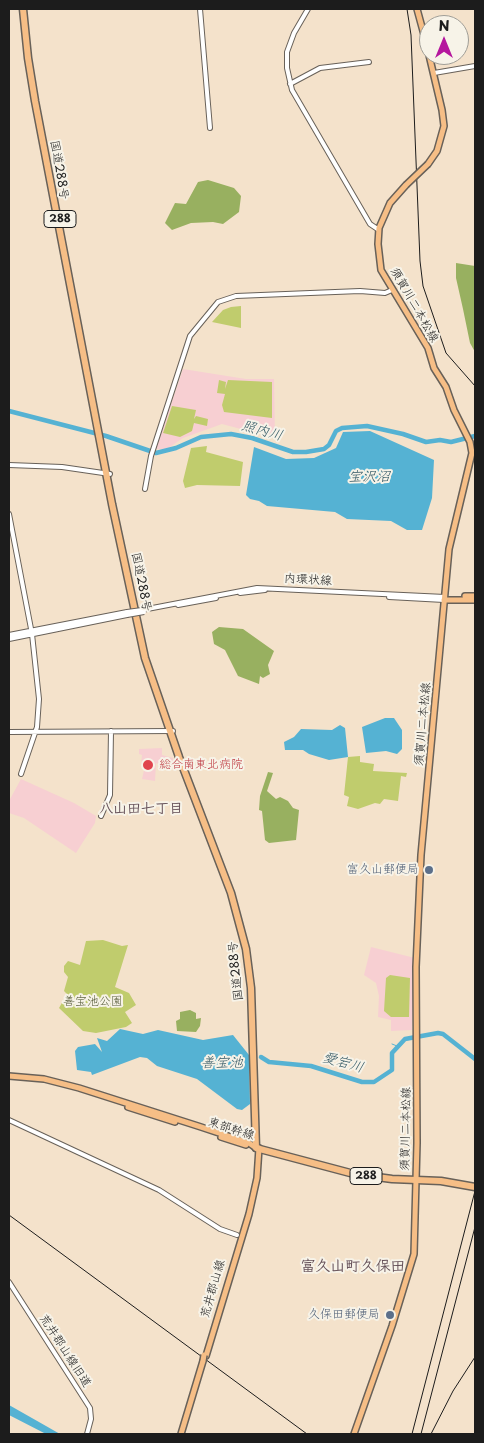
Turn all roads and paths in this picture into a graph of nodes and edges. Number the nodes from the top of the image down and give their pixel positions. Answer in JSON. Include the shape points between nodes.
{"nodes":[{"id":1,"x":24,"y":9,"type":"edge"},
{"id":2,"x":200,"y":9,"type":"edge"},
{"id":3,"x":308,"y":9,"type":"edge"},
{"id":4,"x":369,"y":62,"type":"dead end"},
{"id":5,"x":432,"y":65,"type":"edge"},
{"id":6,"x":475,"y":66,"type":"edge"},
{"id":7,"x":434,"y":73,"type":"junction"},
{"id":8,"x":290,"y":84,"type":"junction"},
{"id":9,"x":210,"y":128,"type":"dead end"},
{"id":10,"x":379,"y":230,"type":"junction"},
{"id":11,"x":392,"y":290,"type":"junction"},
{"id":12,"x":9,"y":465,"type":"edge"},
{"id":13,"x":108,"y":474,"type":"junction"},
{"id":14,"x":144,"y":489,"type":"dead end"},
{"id":15,"x":9,"y":514,"type":"edge"},
{"id":16,"x":444,"y":598,"type":"junction"},
{"id":17,"x":475,"y":598,"type":"edge"},
{"id":18,"x":32,"y":633,"type":"junction"},
{"id":19,"x":9,"y":637,"type":"edge"},
{"id":20,"x":110,"y":731,"type":"junction"},
{"id":21,"x":172,"y":731,"type":"junction"},
{"id":22,"x":9,"y":732,"type":"edge"},
{"id":23,"x":36,"y":732,"type":"junction"},
{"id":24,"x":21,"y":774,"type":"dead end"},
{"id":25,"x":101,"y":816,"type":"dead end"},
{"id":26,"x":9,"y":1078,"type":"edge"},
{"id":27,"x":9,"y":1120,"type":"edge"},
{"id":28,"x":257,"y":1148,"type":"junction"},
{"id":29,"x":416,"y":1180,"type":"junction"},
{"id":30,"x":475,"y":1188,"type":"edge"},
{"id":31,"x":237,"y":1235,"type":"dead end"},
{"id":32,"x":9,"y":1282,"type":"edge"},
{"id":33,"x":182,"y":1433,"type":"edge"},
{"id":34,"x":87,"y":1434,"type":"edge"},
{"id":35,"x":354,"y":1434,"type":"edge"}],
"edges":[{"from":1,"to":13,"type":"highway","name":"国道288号","number":"288","via":[[30,77]]},
{"from":2,"to":9,"type":"street"},
{"from":3,"to":8,"type":"street","via":[[287,52]]},
{"from":4,"to":8,"type":"street","via":[[320,68]]},
{"from":5,"to":7,"type":"main road","name":"須賀川二本松線"},
{"from":6,"to":7,"type":"street"},
{"from":7,"to":10,"type":"main road","name":"須賀川二本松線","bridge":true,"via":[[444,126],[437,151],[390,203]]},
{"from":8,"to":10,"type":"street","via":[[366,218]]},
{"from":10,"to":11,"type":"main road","name":"須賀川二本松線","via":[[381,270]]},
{"from":11,"to":14,"type":"street","via":[[385,293],[360,291],[236,296],[218,302],[190,336],[152,451]]},
{"from":11,"to":16,"type":"main road","name":"須賀川二本松線","via":[[428,348],[434,368],[446,387],[468,439],[471,456],[451,536]]},
{"from":12,"to":13,"type":"street","via":[[62,467]]},
{"from":13,"to":21,"type":"highway","name":"国道288号","number":"288","via":[[145,647]]},
{"from":15,"to":18,"type":"street"},
{"from":16,"to":17,"type":"main road","name":"内環状線"},
{"from":16,"to":18,"type":"street","name":"内環状線","bridge":true,"via":[[266,590]]},
{"from":16,"to":29,"type":"main road","name":"須賀川二本松線","via":[[422,855],[416,989]]},
{"from":18,"to":19,"type":"street","name":"内環状線"},
{"from":18,"to":23,"type":"street","via":[[39,699]]},
{"from":20,"to":21,"type":"street"},
{"from":20,"to":23,"type":"street"},
{"from":20,"to":25,"type":"street","via":[[110,795]]},
{"from":21,"to":28,"type":"highway","name":"国道288号","number":"288","via":[[244,929],[253,991]]},
{"from":22,"to":23,"type":"street"},
{"from":23,"to":24,"type":"street"},
{"from":26,"to":28,"type":"main road","name":"東部幹線","via":[[44,1078]]},
{"from":27,"to":31,"type":"street","via":[[160,1190],[220,1229]]},
{"from":28,"to":29,"type":"highway","number":"288","via":[[336,1171]]},
{"from":28,"to":33,"type":"main road","name":"荒井郡山線","via":[[257,1178],[249,1214]]},
{"from":29,"to":30,"type":"highway","number":"288","via":[[449,1181]]},
{"from":29,"to":35,"type":"main road","name":"須賀川二本松線","via":[[415,1242],[411,1264]]},
{"from":32,"to":34,"type":"street","name":"荒井郡山線旧道","via":[[90,1408]]}]}
